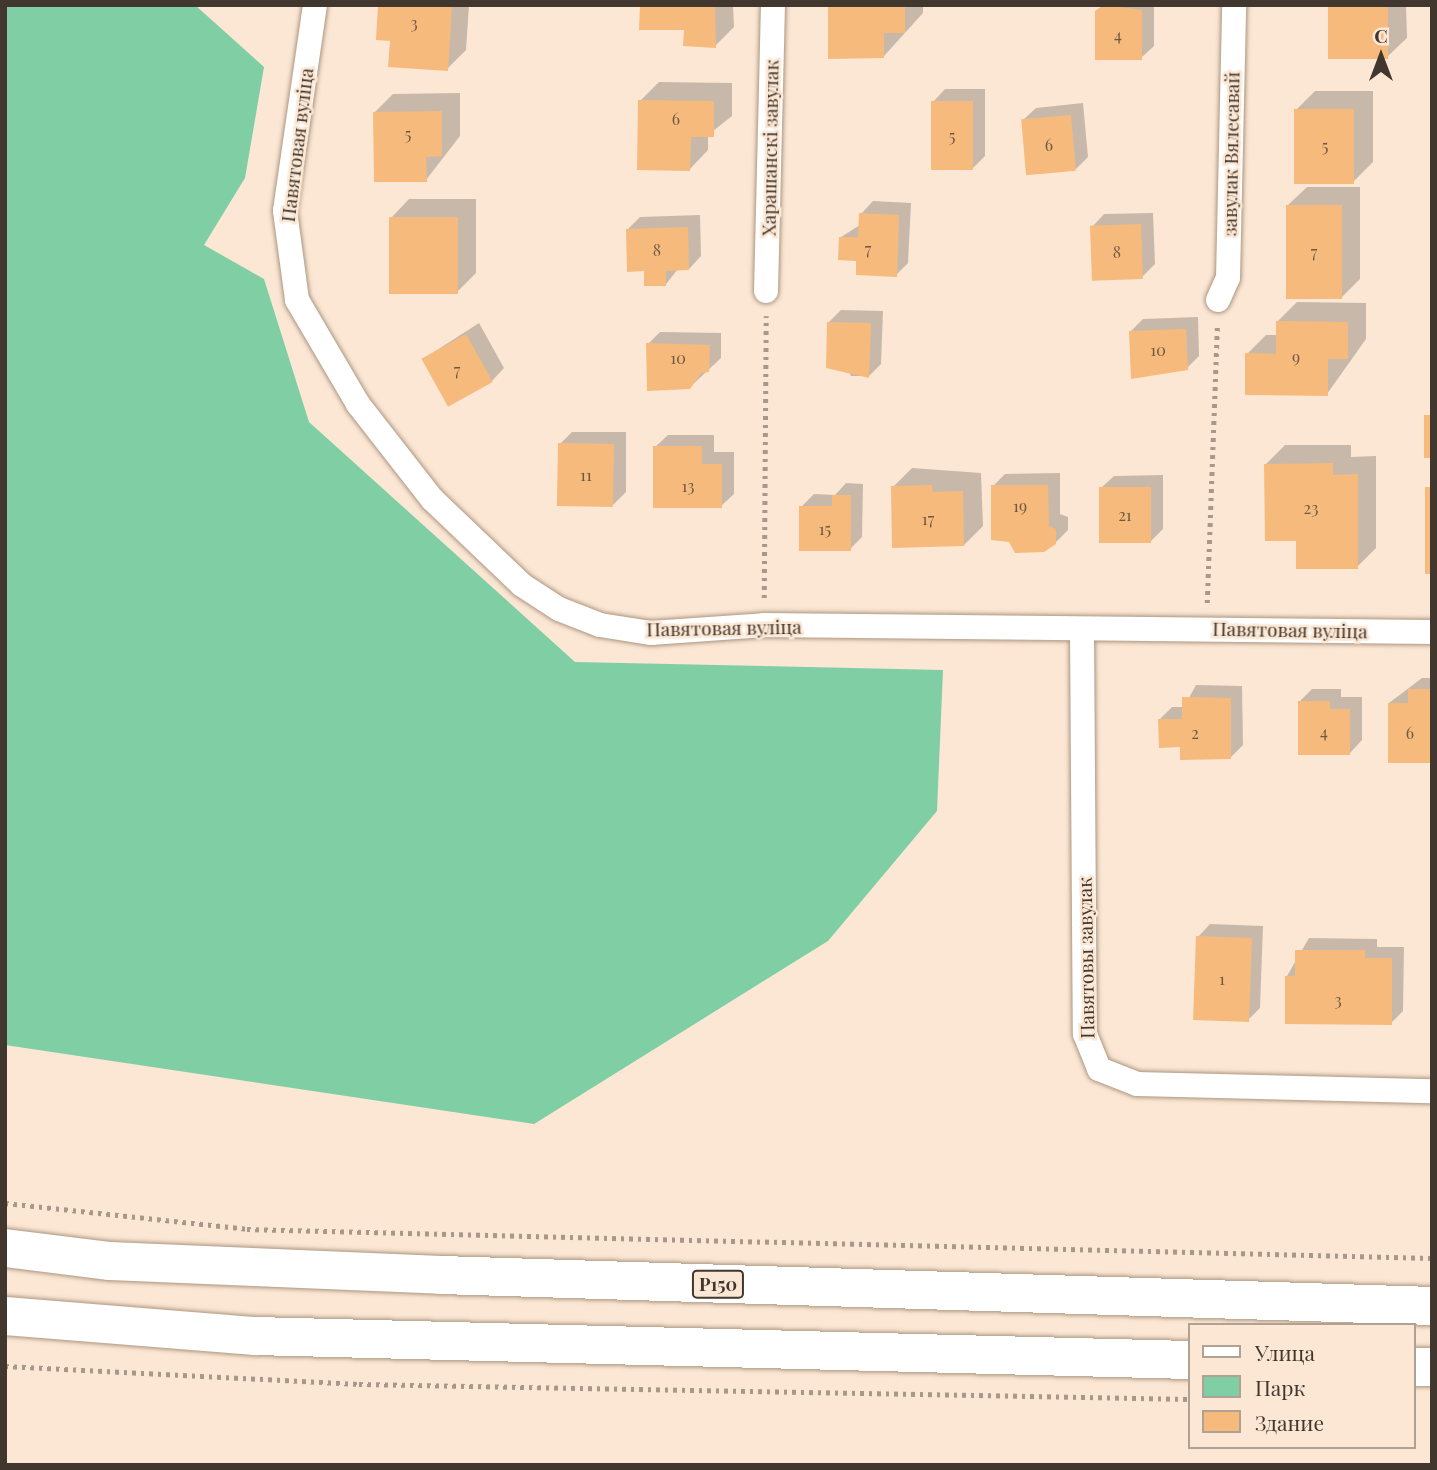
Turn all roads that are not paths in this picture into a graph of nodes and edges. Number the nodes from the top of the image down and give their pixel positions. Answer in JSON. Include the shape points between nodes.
{"nodes":[{"id":1,"x":315,"y":5,"type":"edge"},
{"id":2,"x":773,"y":5,"type":"edge"},
{"id":3,"x":1234,"y":5,"type":"edge"},
{"id":4,"x":766,"y":291,"type":"road end"},
{"id":5,"x":1218,"y":300,"type":"road end"},
{"id":6,"x":1082,"y":632,"type":"junction"},
{"id":7,"x":1432,"y":632,"type":"edge"},
{"id":8,"x":1432,"y":1091,"type":"edge"},
{"id":9,"x":5,"y":1248,"type":"edge"},
{"id":10,"x":1432,"y":1306,"type":"edge"},
{"id":11,"x":5,"y":1316,"type":"edge"},
{"id":12,"x":1188,"y":1360,"type":"edge"}],
"edges":[{"from":1,"to":6,"type":"street","name":"Павятовая вуліца","via":[[285,211],[288,264],[297,300],[358,404],[432,499],[522,585],[559,609],[600,625],[651,633],[764,625]]},
{"from":2,"to":4,"type":"street","name":"Харашанскі завулак"},
{"from":3,"to":5,"type":"street","name":"завулак Вялесавай","via":[[1228,278]]},
{"from":6,"to":7,"type":"street","name":"Павятовая вуліца"},
{"from":6,"to":8,"type":"street","name":"Павятовы завулак","via":[[1084,1034],[1099,1069],[1137,1084]]},
{"from":9,"to":10,"type":"main road","number":"Р150","via":[[110,1261],[428,1275]]},
{"from":11,"to":12,"type":"main road","via":[[255,1336]]}]}
